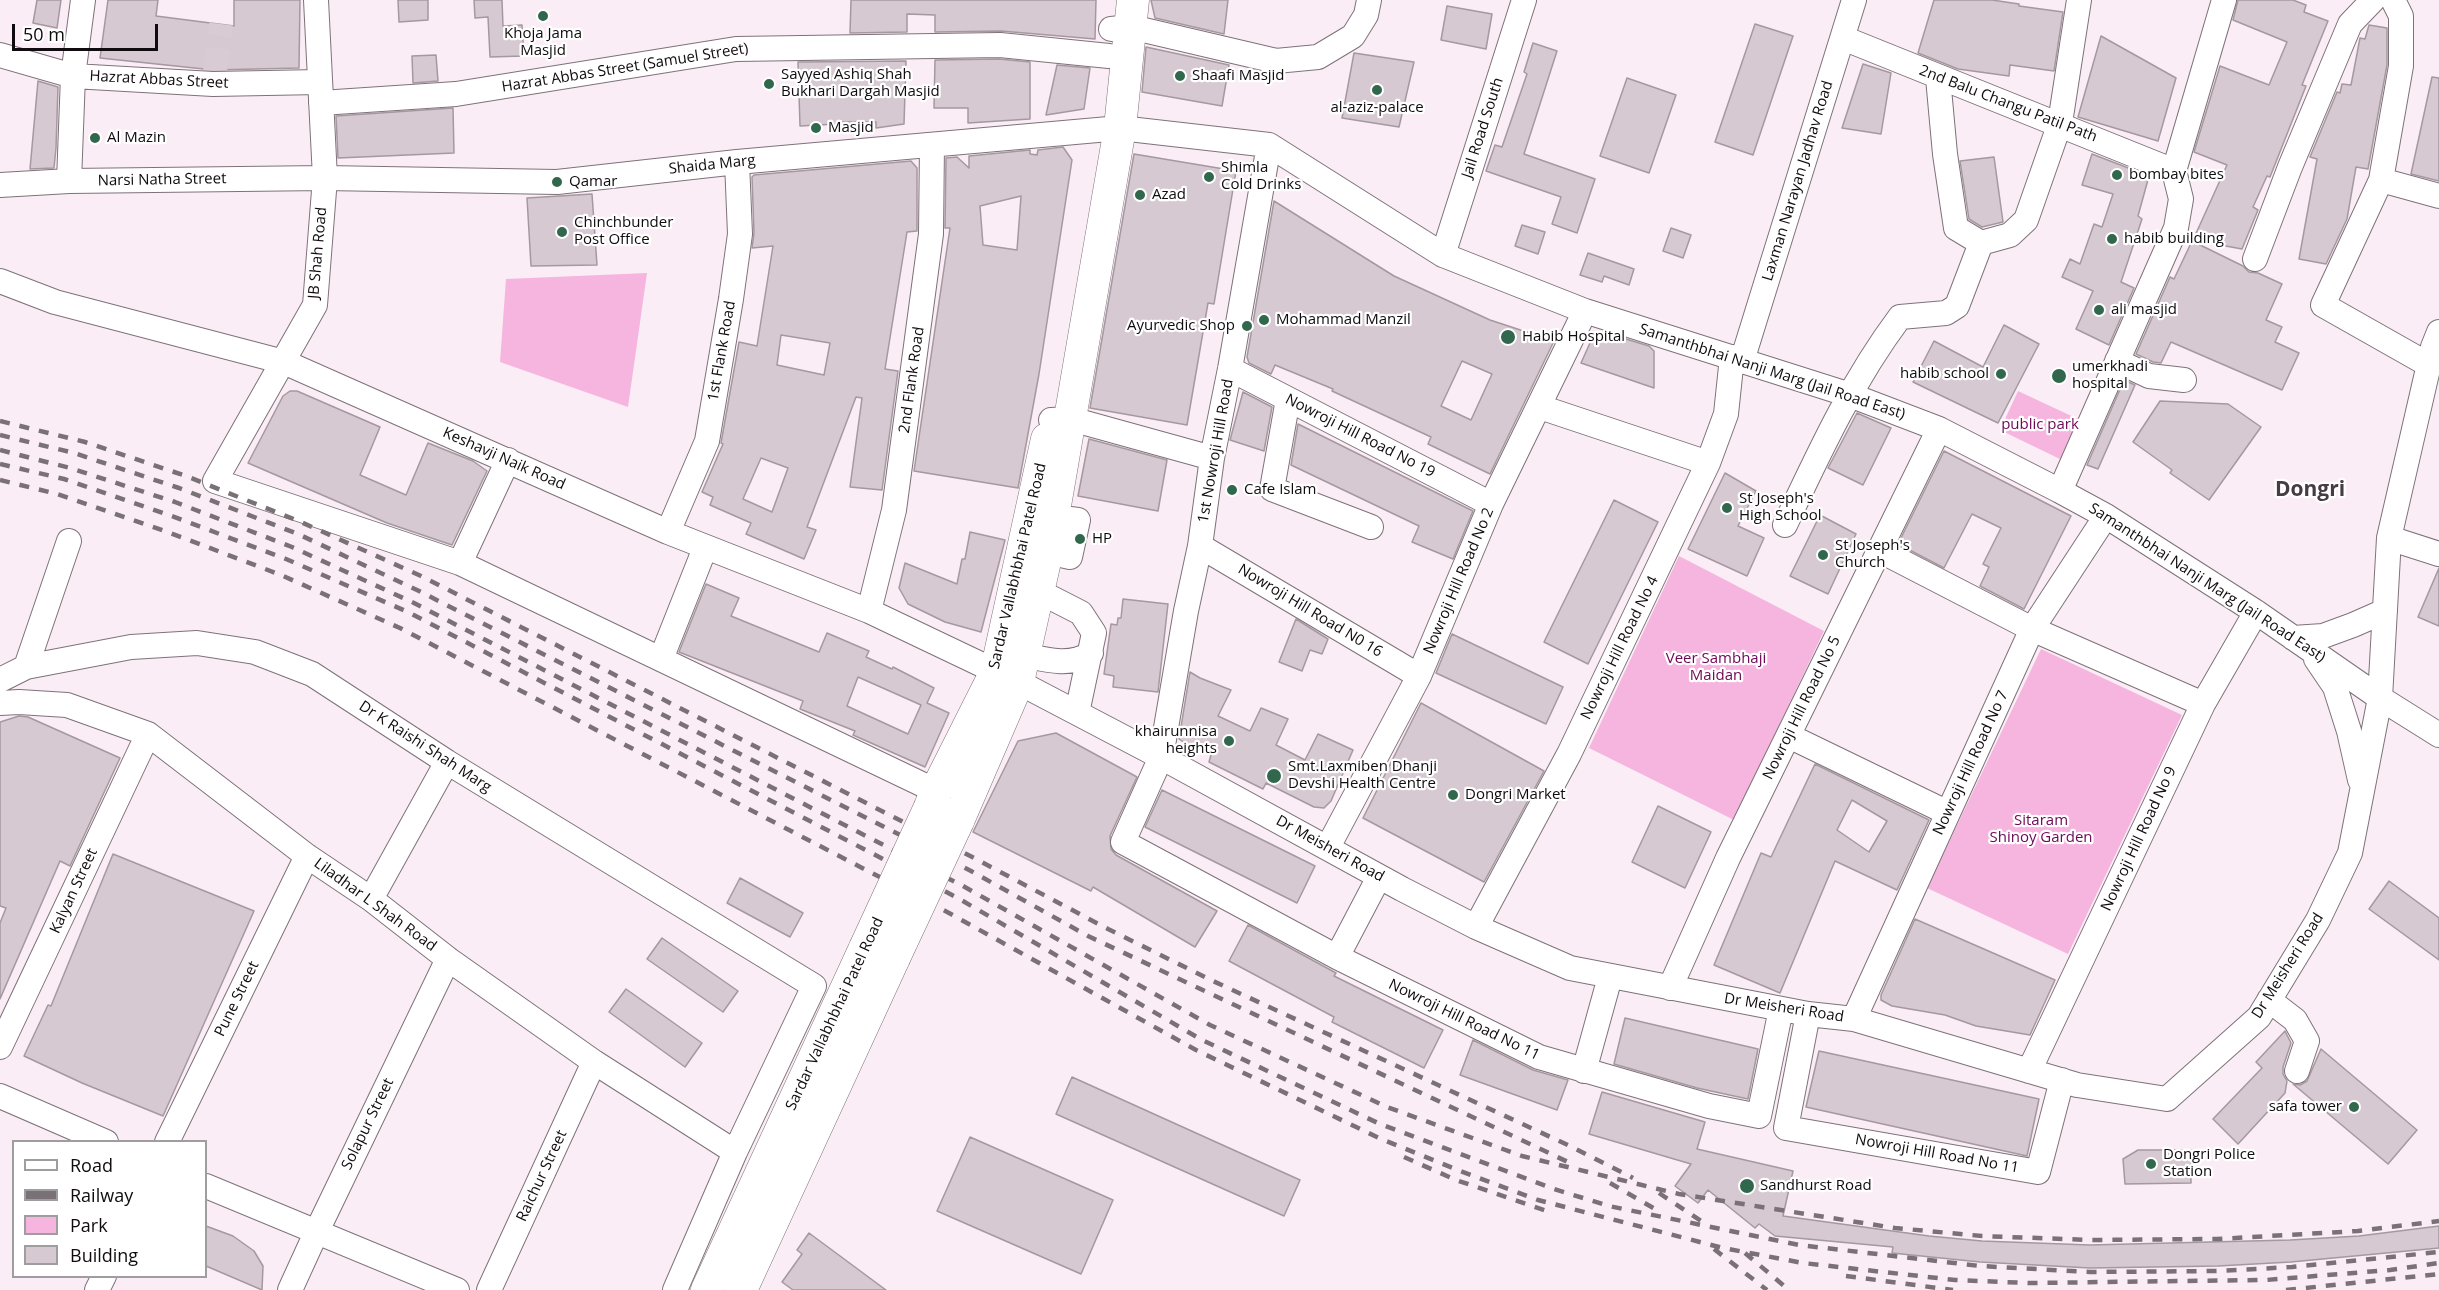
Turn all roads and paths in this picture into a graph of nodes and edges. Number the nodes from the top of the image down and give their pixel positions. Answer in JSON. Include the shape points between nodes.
{"nodes":[{"id":1,"x":83,"y":0,"type":"edge"},
{"id":2,"x":316,"y":0,"type":"edge"},
{"id":3,"x":1369,"y":0,"type":"edge"},
{"id":4,"x":1524,"y":0,"type":"edge"},
{"id":5,"x":1854,"y":0,"type":"edge"},
{"id":6,"x":2079,"y":0,"type":"edge"},
{"id":7,"x":2224,"y":0,"type":"edge"},
{"id":8,"x":2373,"y":0,"type":"edge"},
{"id":9,"x":2393,"y":0,"type":"edge"},
{"id":10,"x":1119,"y":22,"type":"edge"},
{"id":11,"x":1843,"y":38,"type":"junction"},
{"id":12,"x":0,"y":55,"type":"edge"},
{"id":13,"x":73,"y":76,"type":"junction"},
{"id":14,"x":1938,"y":78,"type":"junction"},
{"id":15,"x":321,"y":92,"type":"junction"},
{"id":16,"x":2060,"y":123,"type":"junction"},
{"id":17,"x":1109,"y":129,"type":"junction"},
{"id":18,"x":932,"y":145,"type":"junction"},
{"id":19,"x":1269,"y":145,"type":"junction"},
{"id":20,"x":737,"y":162,"type":"junction"},
{"id":21,"x":2174,"y":171,"type":"junction"},
{"id":22,"x":325,"y":178,"type":"junction"},
{"id":23,"x":2381,"y":180,"type":"junction"},
{"id":24,"x":69,"y":181,"type":"junction"},
{"id":25,"x":0,"y":185,"type":"edge"},
{"id":26,"x":2439,"y":196,"type":"edge"},
{"id":27,"x":1981,"y":243,"type":"junction"},
{"id":28,"x":1443,"y":255,"type":"junction"},
{"id":29,"x":2255,"y":259,"type":"dead end"},
{"id":30,"x":0,"y":281,"type":"edge"},
{"id":31,"x":1585,"y":311,"type":"junction"},
{"id":32,"x":2439,"y":332,"type":"edge"},
{"id":33,"x":1737,"y":359,"type":"junction"},
{"id":34,"x":284,"y":362,"type":"junction"},
{"id":35,"x":2117,"y":362,"type":"junction"},
{"id":36,"x":2429,"y":365,"type":"junction"},
{"id":37,"x":1230,"y":369,"type":"junction"},
{"id":38,"x":2184,"y":380,"type":"dead end"},
{"id":39,"x":1288,"y":399,"type":"junction"},
{"id":40,"x":1844,"y":405,"type":"junction"},
{"id":41,"x":1540,"y":407,"type":"junction"},
{"id":42,"x":1061,"y":419,"type":"junction"},
{"id":43,"x":1939,"y":429,"type":"junction"},
{"id":44,"x":1212,"y":458,"type":"junction"},
{"id":45,"x":508,"y":460,"type":"junction"},
{"id":46,"x":1708,"y":463,"type":"junction"},
{"id":47,"x":2060,"y":490,"type":"junction"},
{"id":48,"x":1491,"y":504,"type":"junction"},
{"id":49,"x":2106,"y":516,"type":"junction"},
{"id":50,"x":1785,"y":525,"type":"dead end"},
{"id":51,"x":1371,"y":526,"type":"dead end"},
{"id":52,"x":668,"y":532,"type":"junction"},
{"id":53,"x":2389,"y":538,"type":"junction"},
{"id":54,"x":69,"y":541,"type":"dead end"},
{"id":55,"x":1200,"y":546,"type":"junction"},
{"id":56,"x":705,"y":548,"type":"junction"},
{"id":57,"x":1881,"y":551,"type":"junction"},
{"id":58,"x":2439,"y":554,"type":"edge"},
{"id":59,"x":460,"y":563,"type":"junction"},
{"id":60,"x":1038,"y":591,"type":"junction"},
{"id":61,"x":2385,"y":610,"type":"junction"},
{"id":62,"x":869,"y":611,"type":"junction"},
{"id":63,"x":2256,"y":612,"type":"junction"},
{"id":64,"x":2032,"y":629,"type":"junction"},
{"id":65,"x":2301,"y":643,"type":"junction"},
{"id":66,"x":1091,"y":653,"type":"junction"},
{"id":67,"x":661,"y":659,"type":"junction"},
{"id":68,"x":26,"y":667,"type":"junction"},
{"id":69,"x":1013,"y":670,"type":"junction"},
{"id":70,"x":1419,"y":676,"type":"junction"},
{"id":71,"x":0,"y":680,"type":"edge"},
{"id":72,"x":2380,"y":698,"type":"junction"},
{"id":73,"x":0,"y":703,"type":"edge"},
{"id":74,"x":2203,"y":704,"type":"junction"},
{"id":75,"x":1077,"y":713,"type":"junction"},
{"id":76,"x":148,"y":734,"type":"junction"},
{"id":77,"x":2439,"y":735,"type":"edge"},
{"id":78,"x":1789,"y":736,"type":"junction"},
{"id":79,"x":1161,"y":757,"type":"junction"},
{"id":80,"x":447,"y":762,"type":"junction"},
{"id":81,"x":2362,"y":791,"type":"junction"},
{"id":82,"x":942,"y":806,"type":"junction"},
{"id":83,"x":1948,"y":813,"type":"junction"},
{"id":84,"x":1123,"y":842,"type":"joint"},
{"id":85,"x":1328,"y":847,"type":"junction"},
{"id":86,"x":307,"y":856,"type":"junction"},
{"id":87,"x":1379,"y":876,"type":"junction"},
{"id":88,"x":371,"y":899,"type":"junction"},
{"id":89,"x":1476,"y":927,"type":"junction"},
{"id":90,"x":879,"y":953,"type":"junction"},
{"id":91,"x":1336,"y":957,"type":"junction"},
{"id":92,"x":448,"y":959,"type":"junction"},
{"id":93,"x":1610,"y":976,"type":"junction"},
{"id":94,"x":1670,"y":988,"type":"junction"},
{"id":95,"x":2269,"y":1000,"type":"junction"},
{"id":96,"x":1781,"y":1009,"type":"junction"},
{"id":97,"x":1808,"y":1014,"type":"junction"},
{"id":98,"x":1854,"y":1019,"type":"junction"},
{"id":99,"x":0,"y":1047,"type":"edge"},
{"id":100,"x":594,"y":1062,"type":"junction"},
{"id":101,"x":1584,"y":1071,"type":"junction"},
{"id":102,"x":2029,"y":1071,"type":"junction"},
{"id":103,"x":2297,"y":1071,"type":"dead end"},
{"id":104,"x":2062,"y":1080,"type":"junction"},
{"id":105,"x":0,"y":1096,"type":"edge"},
{"id":106,"x":101,"y":1140,"type":"edge"},
{"id":107,"x":168,"y":1140,"type":"edge"},
{"id":108,"x":735,"y":1152,"type":"junction"},
{"id":109,"x":207,"y":1186,"type":"edge"},
{"id":110,"x":316,"y":1233,"type":"junction"},
{"id":111,"x":290,"y":1290,"type":"edge"},
{"id":112,"x":457,"y":1290,"type":"edge"},
{"id":113,"x":489,"y":1290,"type":"edge"},
{"id":114,"x":675,"y":1290,"type":"edge"},
{"id":115,"x":707,"y":1290,"type":"edge"},
{"id":116,"x":741,"y":1290,"type":"edge"}],
"edges":[{"from":1,"to":13,"type":"street"},
{"from":2,"to":15,"type":"street","name":"JB Shah Road"},
{"from":3,"to":10,"type":"street","name":"Hazrat Abbas Street (Samuel Street)","via":[[1366,15],[1353,36],[1318,57],[1276,61]]},
{"from":4,"to":28,"type":"street","name":"Jail Road South"},
{"from":5,"to":11,"type":"street","name":"Laxman Narayan Jadhav Road"},
{"from":6,"to":16,"type":"street"},
{"from":7,"to":21,"type":"street"},
{"from":8,"to":29,"type":"street","via":[[2350,24]]},
{"from":9,"to":23,"type":"street","via":[[2401,16],[2401,66]]},
{"from":10,"to":15,"type":"street","name":"Hazrat Abbas Street (Samuel Street)","via":[[1000,45],[736,49],[456,94]]},
{"from":10,"to":17,"type":"main road","name":"Sardar Vallabhbhai Patel Road"},
{"from":11,"to":14,"type":"street","name":"2nd Balu Changu Patil Path"},
{"from":11,"to":33,"type":"street","name":"Laxman Narayan Jadhav Road"},
{"from":12,"to":13,"type":"street","name":"Hazrat Abbas Street"},
{"from":13,"to":15,"type":"street","name":"Hazrat Abbas Street","via":[[214,78]]},
{"from":13,"to":24,"type":"street"},
{"from":14,"to":16,"type":"street","name":"2nd Balu Changu Patil Path"},
{"from":14,"to":27,"type":"street","via":[[1956,228]]},
{"from":15,"to":22,"type":"street","name":"JB Shah Road"},
{"from":16,"to":21,"type":"street","name":"2nd Balu Changu Patil Path"},
{"from":16,"to":27,"type":"street","via":[[2026,220],[2010,235]]},
{"from":17,"to":18,"type":"street","name":"Shaida Marg"},
{"from":17,"to":19,"type":"street","name":"Samanthbhai Nanji Marg (Jail Road East)"},
{"from":17,"to":42,"type":"main road","name":"Sardar Vallabhbhai Patel Road"},
{"from":18,"to":20,"type":"street","name":"Shaida Marg"},
{"from":18,"to":62,"type":"street","name":"2nd Flank Road","via":[[931,234],[896,499]]},
{"from":19,"to":28,"type":"street","name":"Samanthbhai Nanji Marg (Jail Road East)"},
{"from":19,"to":37,"type":"street","name":"1st Nowroji Hill Road"},
{"from":20,"to":22,"type":"street","name":"Shaida Marg","via":[[557,182]]},
{"from":20,"to":52,"type":"street","name":"1st Flank Road","via":[[740,234],[707,441]]},
{"from":21,"to":35,"type":"street","via":[[2181,200],[2175,228]]},
{"from":22,"to":24,"type":"street","name":"Narsi Natha Street"},
{"from":22,"to":34,"type":"street","name":"JB Shah Road","via":[[315,305]]},
{"from":23,"to":26,"type":"street"},
{"from":23,"to":36,"type":"street","via":[[2323,305]]},
{"from":24,"to":25,"type":"street","name":"Narsi Natha Street"},
{"from":27,"to":40,"type":"street","via":[[1957,306],[1946,313],[1900,317]]},
{"from":28,"to":31,"type":"street","name":"Samanthbhai Nanji Marg (Jail Road East)"},
{"from":30,"to":34,"type":"street","name":"Keshavji Naik Road","via":[[55,302]]},
{"from":31,"to":33,"type":"street","name":"Samanthbhai Nanji Marg (Jail Road East)"},
{"from":31,"to":41,"type":"street","name":"Nowroji Hill Road No 2"},
{"from":32,"to":36,"type":"street","name":"Dr Meisheri Road"},
{"from":33,"to":40,"type":"street","name":"Samanthbhai Nanji Marg (Jail Road East)"},
{"from":33,"to":46,"type":"street","name":"Nowroji Hill Road No 4","via":[[1726,414]]},
{"from":34,"to":45,"type":"street","name":"Keshavji Naik Road"},
{"from":34,"to":59,"type":"street","name":"JB Shah Road","via":[[215,481]]},
{"from":35,"to":38,"type":"street","via":[[2149,376]]},
{"from":35,"to":47,"type":"street"},
{"from":36,"to":53,"type":"street","name":"Dr Meisheri Road"},
{"from":37,"to":39,"type":"street","name":"Nowroji Hill Road No 19"},
{"from":37,"to":44,"type":"street","name":"1st Nowroji Hill Road"},
{"from":39,"to":48,"type":"street","name":"Nowroji Hill Road No 19"},
{"from":39,"to":51,"type":"street","via":[[1272,489]]},
{"from":40,"to":43,"type":"street","name":"Samanthbhai Nanji Marg (Jail Road East)"},
{"from":40,"to":50,"type":"street"},
{"from":41,"to":46,"type":"street"},
{"from":41,"to":48,"type":"street","name":"Nowroji Hill Road No 2"},
{"from":42,"to":44,"type":"street"},
{"from":42,"to":60,"type":"main road","name":"Sardar Vallabhbhai Patel Road","via":[[1054,517]]},
{"from":42,"to":69,"type":"main road","name":"Sardar Vallabhbhai Patel Road"},
{"from":43,"to":47,"type":"street","name":"Samanthbhai Nanji Marg (Jail Road East)"},
{"from":43,"to":57,"type":"street","name":"Nowroji Hill Road No 5"},
{"from":44,"to":55,"type":"street","name":"1st Nowroji Hill Road"},
{"from":45,"to":52,"type":"street","name":"Keshavji Naik Road"},
{"from":45,"to":59,"type":"street"},
{"from":46,"to":89,"type":"street","name":"Nowroji Hill Road No 4","via":[[1569,754]]},
{"from":47,"to":49,"type":"street","name":"Samanthbhai Nanji Marg (Jail Road East)"},
{"from":48,"to":70,"type":"street","name":"Nowroji Hill Road No 2"},
{"from":49,"to":63,"type":"street","name":"Samanthbhai Nanji Marg (Jail Road East)"},
{"from":49,"to":64,"type":"street","name":"Nowroji Hill Road No 7"},
{"from":52,"to":56,"type":"street","name":"Keshavji Naik Road"},
{"from":53,"to":58,"type":"street"},
{"from":53,"to":61,"type":"street","name":"Dr Meisheri Road"},
{"from":54,"to":68,"type":"street"},
{"from":55,"to":70,"type":"street","name":"Nowroji Hill Road N0 16"},
{"from":55,"to":79,"type":"street","name":"1st Nowroji Hill Road"},
{"from":56,"to":62,"type":"street","name":"Keshavji Naik Road"},
{"from":56,"to":67,"type":"street"},
{"from":57,"to":64,"type":"street"},
{"from":57,"to":78,"type":"street","name":"Nowroji Hill Road No 5"},
{"from":59,"to":67,"type":"street"},
{"from":60,"to":66,"type":"street","via":[[1081,612],[1094,633]]},
{"from":60,"to":69,"type":"main road","name":"Sardar Vallabhbhai Patel Road"},
{"from":61,"to":65,"type":"street"},
{"from":61,"to":72,"type":"street","name":"Dr Meisheri Road"},
{"from":62,"to":69,"type":"street","name":"Keshavji Naik Road"},
{"from":63,"to":65,"type":"street","name":"Samanthbhai Nanji Marg (Jail Road East)"},
{"from":63,"to":74,"type":"street","name":"Nowroji Hill Road No 9"},
{"from":64,"to":74,"type":"street"},
{"from":64,"to":83,"type":"street","name":"Nowroji Hill Road No 7"},
{"from":65,"to":72,"type":"street","name":"Samanthbhai Nanji Marg (Jail Road East)"},
{"from":65,"to":81,"type":"street","via":[[2335,687]]},
{"from":66,"to":69,"type":"street","via":[[1082,659],[1047,660]]},
{"from":66,"to":75,"type":"street"},
{"from":67,"to":82,"type":"street"},
{"from":68,"to":71,"type":"street","name":"Dr K Raishi Shah Marg"},
{"from":68,"to":80,"type":"street","name":"Dr K Raishi Shah Marg","via":[[131,647],[197,643],[255,652],[312,674]]},
{"from":69,"to":75,"type":"street","name":"Dr Meisheri Road"},
{"from":69,"to":82,"type":"main road","name":"Sardar Vallabhbhai Patel Road"},
{"from":70,"to":85,"type":"street","name":"Nowroji Hill Road No 2"},
{"from":72,"to":77,"type":"street","name":"Samanthbhai Nanji Marg (Jail Road East)"},
{"from":72,"to":81,"type":"street","name":"Dr Meisheri Road"},
{"from":73,"to":76,"type":"street","name":"Liladhar L Shah Road","via":[[67,705]]},
{"from":74,"to":102,"type":"street","name":"Nowroji Hill Road No 9"},
{"from":75,"to":79,"type":"street","name":"Dr Meisheri Road"},
{"from":76,"to":86,"type":"street","name":"Liladhar L Shah Road"},
{"from":76,"to":99,"type":"street","name":"Kalyan Street"},
{"from":78,"to":83,"type":"street"},
{"from":78,"to":94,"type":"street","name":"Nowroji Hill Road No 5","via":[[1728,858]]},
{"from":79,"to":84,"type":"street","name":"1st Nowroji Hill Road"},
{"from":79,"to":85,"type":"street","name":"Dr Meisheri Road"},
{"from":80,"to":88,"type":"street"},
{"from":80,"to":108,"type":"street","name":"Dr K Raishi Shah Marg","via":[[814,986]]},
{"from":81,"to":95,"type":"street","name":"Dr Meisheri Road","via":[[2350,853],[2318,920]]},
{"from":82,"to":90,"type":"main road","name":"Sardar Vallabhbhai Patel Road","bridge":true},
{"from":83,"to":98,"type":"street","name":"Nowroji Hill Road No 7"},
{"from":84,"to":91,"type":"street","name":"Nowroji Hill Road No 11"},
{"from":85,"to":87,"type":"street","name":"Dr Meisheri Road"},
{"from":86,"to":88,"type":"street","name":"Liladhar L Shah Road"},
{"from":86,"to":107,"type":"street","name":"Pune Street"},
{"from":87,"to":89,"type":"street","name":"Dr Meisheri Road"},
{"from":87,"to":91,"type":"street"},
{"from":88,"to":92,"type":"street","name":"Liladhar L Shah Road"},
{"from":89,"to":93,"type":"street","name":"Dr Meisheri Road","via":[[1570,968]]},
{"from":90,"to":115,"type":"main road","name":"Sardar Vallabhbhai Patel Road"},
{"from":90,"to":116,"type":"main road","name":"Sardar Vallabhbhai Patel Road"},
{"from":91,"to":101,"type":"street","name":"Nowroji Hill Road No 11","via":[[1539,1057]]},
{"from":92,"to":100,"type":"street","name":"Liladhar L Shah Road"},
{"from":92,"to":110,"type":"street","name":"Solapur Street"},
{"from":93,"to":94,"type":"street","name":"Dr Meisheri Road"},
{"from":93,"to":101,"type":"street"},
{"from":94,"to":96,"type":"street","name":"Dr Meisheri Road"},
{"from":95,"to":103,"type":"street","via":[[2295,1020],[2307,1041]]},
{"from":95,"to":104,"type":"street","name":"Dr Meisheri Road","via":[[2259,1017],[2167,1099]]},
{"from":96,"to":97,"type":"street","name":"Dr Meisheri Road"},
{"from":96,"to":101,"type":"street","name":"Nowroji Hill Road No 11","via":[[1759,1116]]},
{"from":97,"to":98,"type":"street","name":"Dr Meisheri Road"},
{"from":97,"to":104,"type":"street","name":"Nowroji Hill Road No 11","via":[[1786,1128],[2038,1172]]},
{"from":98,"to":102,"type":"street","name":"Dr Meisheri Road"},
{"from":100,"to":108,"type":"street","name":"Liladhar L Shah Road"},
{"from":100,"to":113,"type":"street","name":"Raichur Street"},
{"from":102,"to":104,"type":"street","name":"Dr Meisheri Road"},
{"from":105,"to":106,"type":"street"},
{"from":108,"to":114,"type":"street"},
{"from":109,"to":110,"type":"street"},
{"from":110,"to":111,"type":"street","name":"Solapur Street"},
{"from":110,"to":112,"type":"street"}]}
